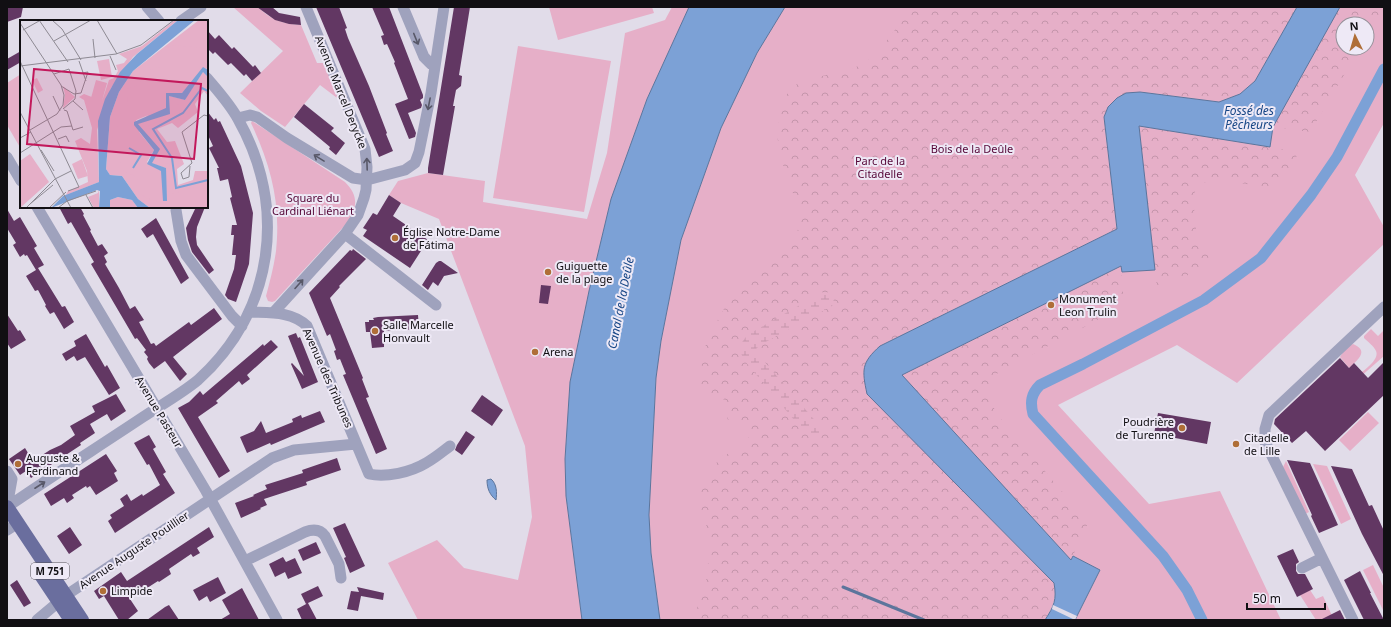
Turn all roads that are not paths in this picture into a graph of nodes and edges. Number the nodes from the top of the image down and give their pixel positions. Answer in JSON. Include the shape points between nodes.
{"nodes":[{"id":1,"x":147,"y":7,"type":"edge"},
{"id":2,"x":202,"y":7,"type":"edge"},
{"id":3,"x":306,"y":7,"type":"edge"},
{"id":4,"x":403,"y":7,"type":"edge"},
{"id":5,"x":444,"y":7,"type":"edge"},
{"id":6,"x":158,"y":20,"type":"edge"},
{"id":7,"x":182,"y":20,"type":"edge"},
{"id":8,"x":435,"y":66,"type":"junction"},
{"id":9,"x":208,"y":79,"type":"edge"},
{"id":10,"x":238,"y":118,"type":"junction"},
{"id":11,"x":7,"y":157,"type":"edge"},
{"id":12,"x":20,"y":178,"type":"edge"},
{"id":13,"x":367,"y":180,"type":"junction"},
{"id":14,"x":38,"y":208,"type":"edge"},
{"id":15,"x":176,"y":210,"type":"dead end"},
{"id":16,"x":345,"y":234,"type":"junction"},
{"id":17,"x":436,"y":305,"type":"dead end"},
{"id":18,"x":1384,"y":307,"type":"edge"},
{"id":19,"x":249,"y":312,"type":"junction"},
{"id":20,"x":273,"y":313,"type":"junction"},
{"id":21,"x":242,"y":326,"type":"junction"},
{"id":22,"x":157,"y":408,"type":"junction"},
{"id":23,"x":356,"y":444,"type":"junction"},
{"id":24,"x":450,"y":446,"type":"dead end"},
{"id":25,"x":7,"y":471,"type":"edge"},
{"id":26,"x":210,"y":498,"type":"junction"},
{"id":27,"x":7,"y":507,"type":"edge"},
{"id":28,"x":10,"y":526,"type":"edge"},
{"id":29,"x":1322,"y":558,"type":"junction"},
{"id":30,"x":245,"y":561,"type":"junction"},
{"id":31,"x":1302,"y":568,"type":"dead end"},
{"id":32,"x":341,"y":578,"type":"dead end"},
{"id":33,"x":62,"y":599,"type":"junction"},
{"id":34,"x":37,"y":620,"type":"edge"},
{"id":35,"x":71,"y":620,"type":"edge"},
{"id":36,"x":82,"y":620,"type":"edge"},
{"id":37,"x":277,"y":620,"type":"edge"},
{"id":38,"x":1353,"y":620,"type":"edge"}],
"edges":[{"from":1,"to":6,"type":"street"},
{"from":2,"to":7,"type":"street"},
{"from":13,"to":3,"type":"street","name":"Avenue Marcel Derycke","one_way":true,"via":[[365,149]]},
{"from":4,"to":8,"type":"street","one_way":true,"via":[[424,57]]},
{"from":5,"to":8,"type":"street"},
{"from":8,"to":13,"type":"street","one_way":true,"via":[[415,163],[405,170]]},
{"from":9,"to":10,"type":"street"},
{"from":13,"to":10,"type":"street","one_way":true,"via":[[347,176],[257,117],[250,115]]},
{"from":10,"to":19,"type":"street","via":[[261,172],[266,192],[268,225],[268,246],[263,270]]},
{"from":11,"to":12,"type":"street"},
{"from":13,"to":16,"type":"street","name":"Avenue Marcel Derycke","via":[[362,207]]},
{"from":14,"to":22,"type":"street","name":"Avenue Pasteur"},
{"from":15,"to":21,"type":"street","via":[[186,255]]},
{"from":16,"to":17,"type":"street"},
{"from":20,"to":16,"type":"street","name":"Avenue Marcel Derycke","one_way":true},
{"from":18,"to":29,"type":"street","via":[[1268,415],[1265,442]]},
{"from":19,"to":20,"type":"street","name":"Avenue des Tribunes"},
{"from":19,"to":21,"type":"street"},
{"from":20,"to":23,"type":"street","name":"Avenue des Tribunes","via":[[292,316],[307,326]]},
{"from":21,"to":22,"type":"street","via":[[211,367],[188,387]]},
{"from":22,"to":26,"type":"street","name":"Avenue Pasteur"},
{"from":27,"to":22,"type":"street","one_way":true},
{"from":23,"to":24,"type":"street","name":"Avenue des Tribunes","via":[[368,474],[376,476],[400,473],[425,464]]},
{"from":23,"to":26,"type":"street","name":"Avenue Auguste Pouillier","via":[[299,450],[279,455]]},
{"from":25,"to":27,"type":"street","via":[[12,479]]},
{"from":26,"to":30,"type":"street","name":"Avenue Pasteur"},
{"from":26,"to":33,"type":"street","name":"Avenue Auguste Pouillier"},
{"from":27,"to":28,"type":"main road","number":"M 751"},
{"from":28,"to":33,"type":"main road","number":"M 751"},
{"from":29,"to":31,"type":"street"},
{"from":29,"to":38,"type":"street"},
{"from":30,"to":32,"type":"street","via":[[305,532],[316,530],[325,536],[339,564]]},
{"from":30,"to":37,"type":"street","name":"Avenue Pasteur"},
{"from":33,"to":34,"type":"street","name":"Avenue Auguste Pouillier"},
{"from":33,"to":35,"type":"main road","number":"M 751"},
{"from":33,"to":36,"type":"main road","number":"M 751"}]}
